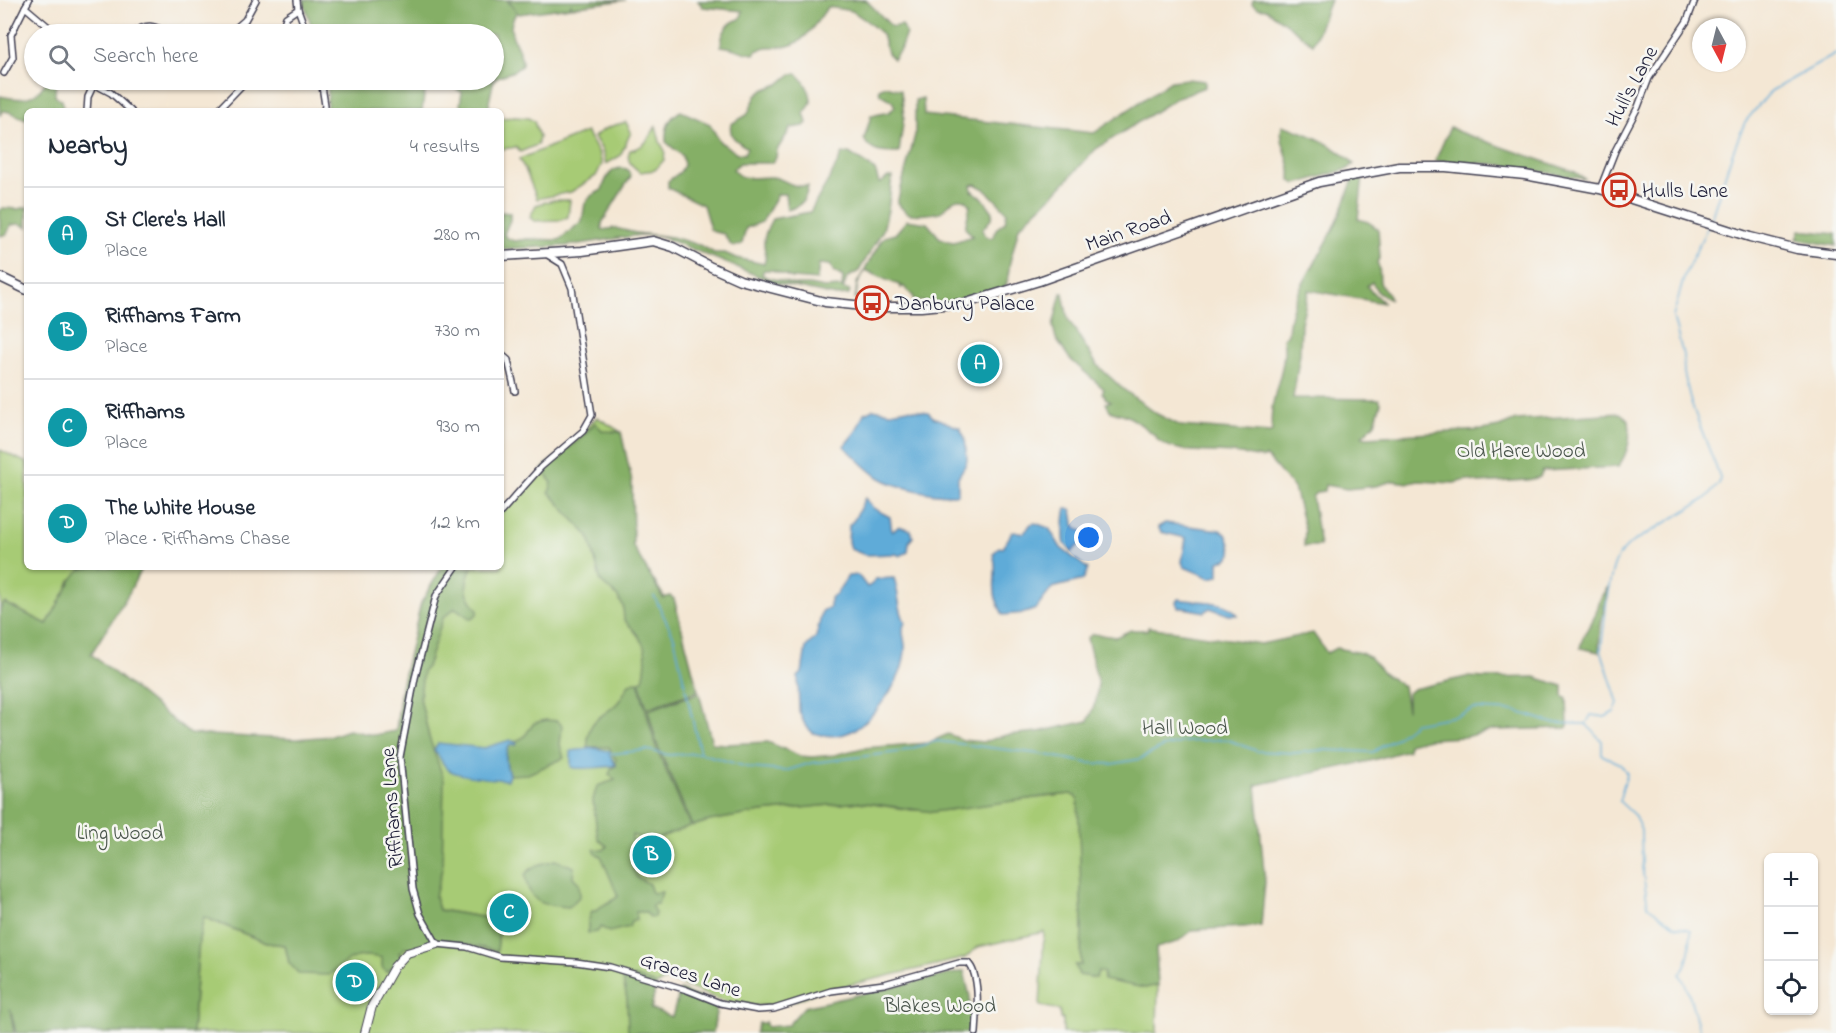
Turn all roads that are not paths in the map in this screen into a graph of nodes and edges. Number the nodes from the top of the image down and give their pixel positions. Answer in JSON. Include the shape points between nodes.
{"nodes":[{"id":1,"x":29,"y":0,"type":"edge"},
{"id":2,"x":256,"y":0,"type":"edge"},
{"id":3,"x":297,"y":0,"type":"edge"},
{"id":4,"x":1695,"y":0,"type":"edge"},
{"id":5,"x":25,"y":7,"type":"junction"},
{"id":6,"x":298,"y":9,"type":"junction"},
{"id":7,"x":45,"y":24,"type":"edge"},
{"id":8,"x":240,"y":24,"type":"edge"},
{"id":9,"x":284,"y":24,"type":"edge"},
{"id":10,"x":303,"y":24,"type":"edge"},
{"id":11,"x":4,"y":73,"type":"dead end"},
{"id":12,"x":91,"y":90,"type":"edge"},
{"id":13,"x":107,"y":90,"type":"edge"},
{"id":14,"x":236,"y":90,"type":"edge"},
{"id":15,"x":323,"y":90,"type":"edge"},
{"id":16,"x":87,"y":108,"type":"edge"},
{"id":17,"x":128,"y":108,"type":"edge"},
{"id":18,"x":220,"y":108,"type":"edge"},
{"id":19,"x":324,"y":108,"type":"edge"},
{"id":20,"x":1600,"y":189,"type":"junction"},
{"id":21,"x":568,"y":252,"type":"junction"},
{"id":22,"x":546,"y":254,"type":"junction"},
{"id":23,"x":1836,"y":254,"type":"edge"},
{"id":24,"x":504,"y":256,"type":"edge"},
{"id":25,"x":562,"y":264,"type":"junction"},
{"id":26,"x":0,"y":277,"type":"edge"},
{"id":27,"x":24,"y":289,"type":"edge"},
{"id":28,"x":504,"y":357,"type":"edge"},
{"id":29,"x":515,"y":391,"type":"dead end"},
{"id":30,"x":504,"y":509,"type":"edge"},
{"id":31,"x":454,"y":570,"type":"edge"},
{"id":32,"x":437,"y":944,"type":"junction"},
{"id":33,"x":365,"y":1033,"type":"edge"},
{"id":34,"x":976,"y":1033,"type":"edge"}],
"edges":[{"from":1,"to":5,"type":"street"},
{"from":2,"to":8,"type":"street"},
{"from":3,"to":6,"type":"street"},
{"from":4,"to":20,"type":"street","name":"Hull's Lane","via":[[1687,21],[1649,78]]},
{"from":5,"to":7,"type":"street"},
{"from":5,"to":11,"type":"street","via":[[11,36],[13,57]]},
{"from":6,"to":9,"type":"street","via":[[286,17]]},
{"from":6,"to":10,"type":"street"},
{"from":12,"to":16,"type":"street"},
{"from":13,"to":17,"type":"street"},
{"from":14,"to":18,"type":"street"},
{"from":15,"to":19,"type":"street"},
{"from":20,"to":21,"type":"main road","name":"Main Road","via":[[1446,167],[1399,167],[1319,182],[990,297],[921,307],[825,302],[780,292],[740,280],[653,241]]},
{"from":20,"to":23,"type":"main road","name":"Main Road","via":[[1797,249]]},
{"from":21,"to":22,"type":"main road","name":"Main Road"},
{"from":21,"to":25,"type":"street"},
{"from":22,"to":24,"type":"main road","name":"Main Road"},
{"from":22,"to":25,"type":"street"},
{"from":25,"to":30,"type":"street","via":[[572,288],[591,415],[583,431],[541,467]]},
{"from":26,"to":27,"type":"main road"},
{"from":28,"to":29,"type":"street"},
{"from":31,"to":32,"type":"street","name":"Riffhams Lane","via":[[436,596],[400,757],[413,889],[420,914]]},
{"from":32,"to":33,"type":"street","via":[[407,953],[394,968],[372,1006]]},
{"from":32,"to":34,"type":"street","name":"Graces Lane","via":[[467,947],[500,957],[610,967],[720,1003],[758,1010],[968,963],[975,978]]}]}
